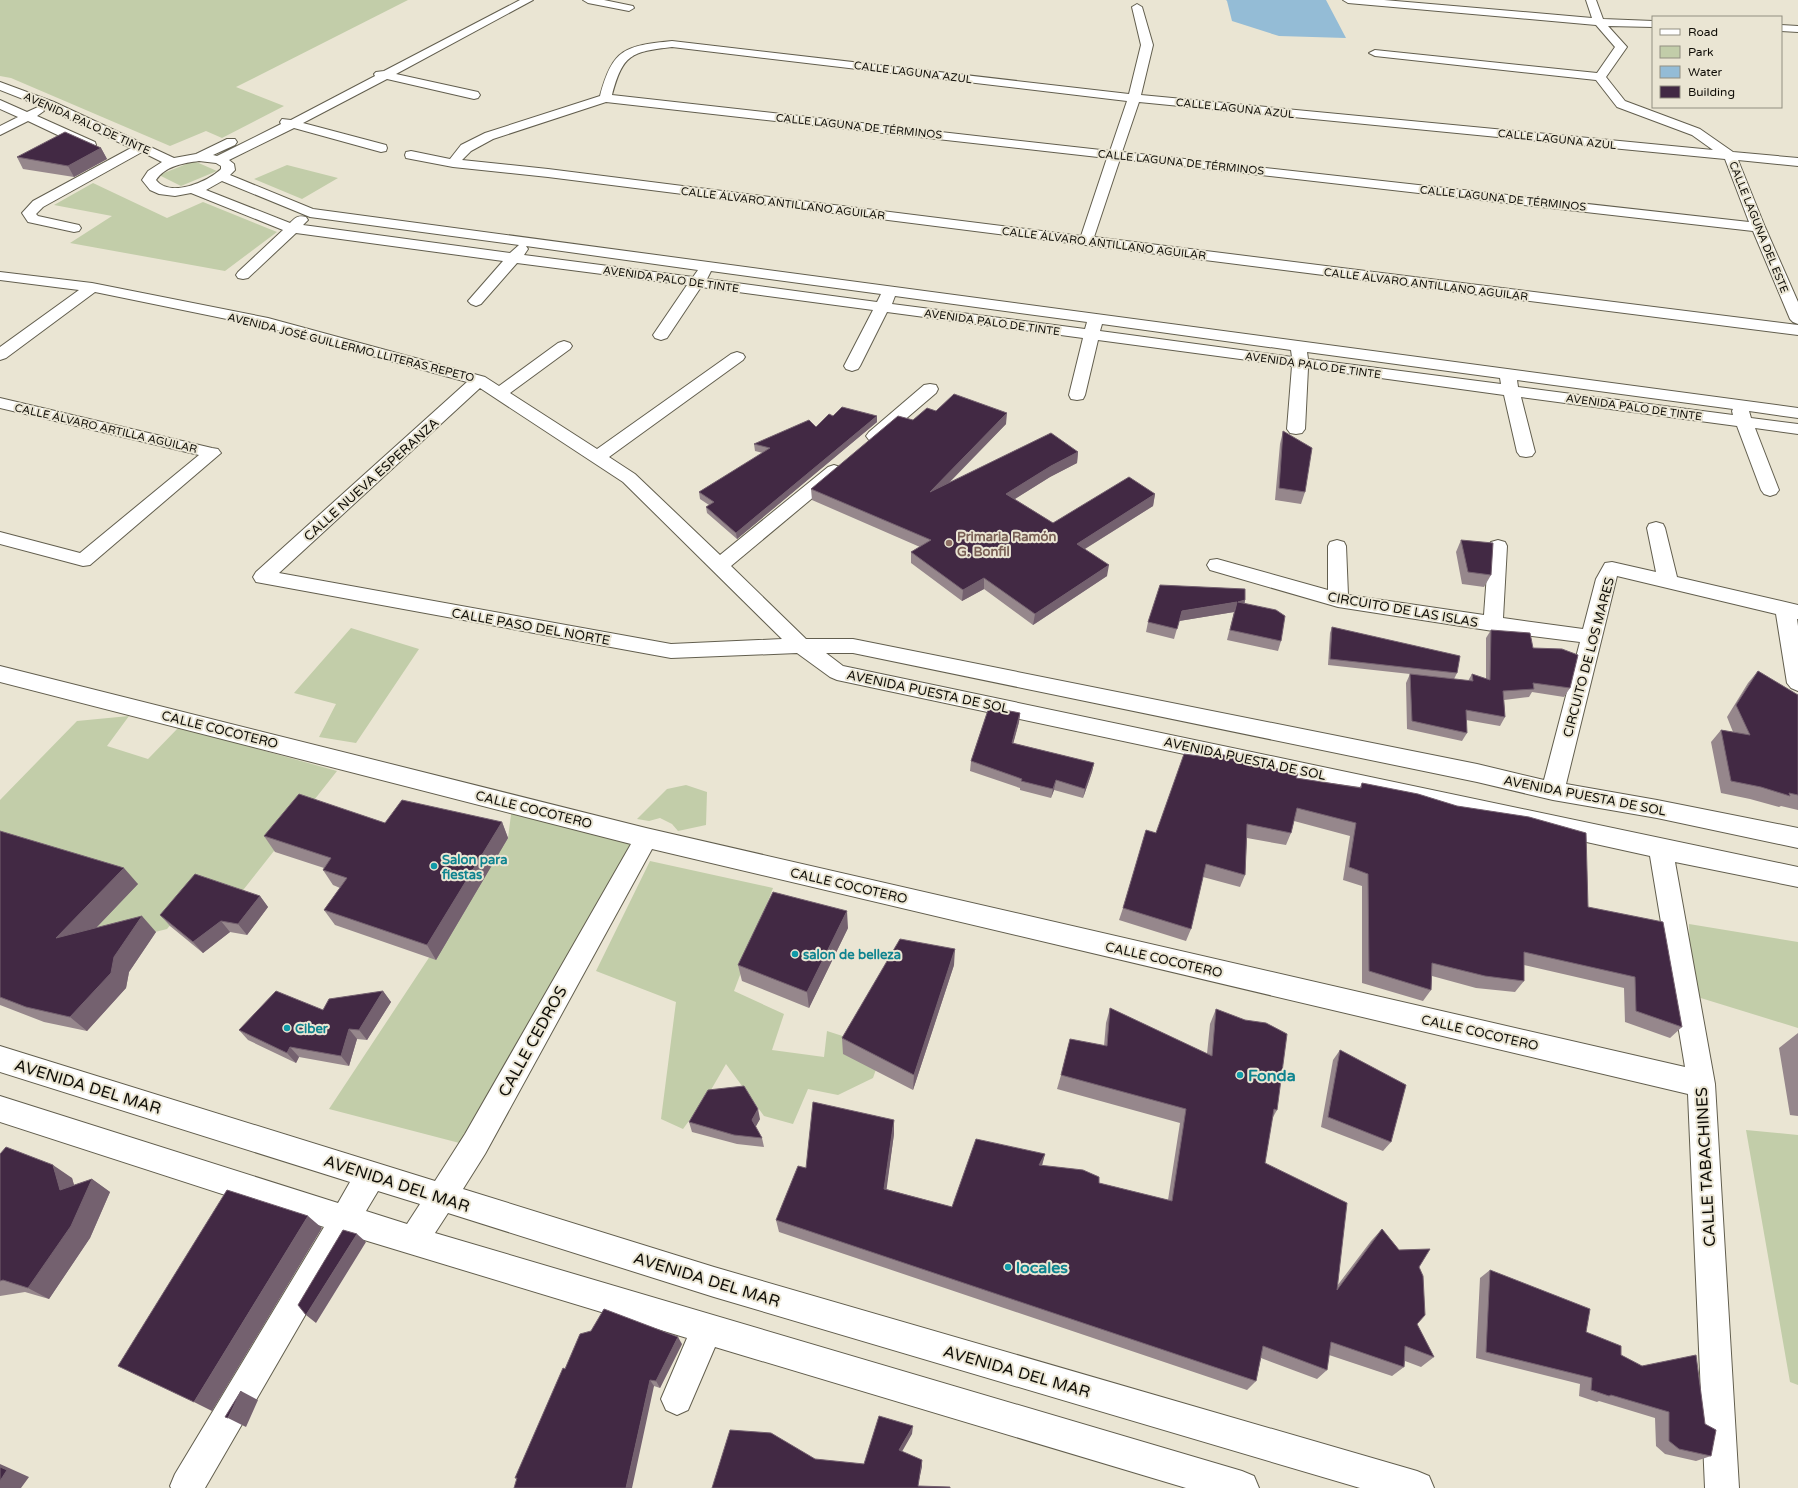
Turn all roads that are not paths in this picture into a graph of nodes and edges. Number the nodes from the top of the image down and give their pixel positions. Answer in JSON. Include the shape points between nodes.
{"nodes":[{"id":1,"x":528,"y":0,"type":"edge"},
{"id":2,"x":588,"y":0,"type":"edge"},
{"id":3,"x":1348,"y":0,"type":"edge"},
{"id":4,"x":1591,"y":0,"type":"edge"},
{"id":5,"x":628,"y":8,"type":"dead end"},
{"id":6,"x":1137,"y":8,"type":"dead end"},
{"id":7,"x":1599,"y":22,"type":"junction"},
{"id":8,"x":1652,"y":24,"type":"edge"},
{"id":9,"x":1782,"y":28,"type":"edge"},
{"id":10,"x":1798,"y":29,"type":"edge"},
{"id":11,"x":1375,"y":53,"type":"dead end"},
{"id":12,"x":381,"y":63,"type":"dead end"},
{"id":13,"x":385,"y":75,"type":"junction"},
{"id":14,"x":1600,"y":77,"type":"junction"},
{"id":15,"x":0,"y":86,"type":"edge"},
{"id":16,"x":474,"y":95,"type":"dead end"},
{"id":17,"x":604,"y":98,"type":"junction"},
{"id":18,"x":1134,"y":98,"type":"junction"},
{"id":19,"x":0,"y":104,"type":"edge"},
{"id":20,"x":50,"y":105,"type":"junction"},
{"id":21,"x":29,"y":116,"type":"junction"},
{"id":22,"x":290,"y":118,"type":"junction"},
{"id":23,"x":0,"y":131,"type":"edge"},
{"id":24,"x":142,"y":148,"type":"junction"},
{"id":25,"x":381,"y":148,"type":"dead end"},
{"id":26,"x":1115,"y":154,"type":"junction"},
{"id":27,"x":411,"y":155,"type":"dead end"},
{"id":28,"x":1730,"y":156,"type":"junction"},
{"id":29,"x":199,"y":157,"type":"junction"},
{"id":30,"x":119,"y":159,"type":"junction"},
{"id":31,"x":219,"y":160,"type":"junction"},
{"id":32,"x":173,"y":162,"type":"junction"},
{"id":33,"x":1798,"y":162,"type":"edge"},
{"id":34,"x":453,"y":163,"type":"junction"},
{"id":35,"x":152,"y":174,"type":"junction"},
{"id":36,"x":223,"y":177,"type":"junction"},
{"id":37,"x":192,"y":189,"type":"junction"},
{"id":38,"x":310,"y":213,"type":"junction"},
{"id":39,"x":1758,"y":227,"type":"junction"},
{"id":40,"x":74,"y":228,"type":"dead end"},
{"id":41,"x":291,"y":228,"type":"junction"},
{"id":42,"x":1086,"y":241,"type":"junction"},
{"id":43,"x":526,"y":243,"type":"junction"},
{"id":44,"x":513,"y":258,"type":"junction"},
{"id":45,"x":707,"y":267,"type":"junction"},
{"id":46,"x":242,"y":275,"type":"dead end"},
{"id":47,"x":0,"y":276,"type":"edge"},
{"id":48,"x":697,"y":283,"type":"junction"},
{"id":49,"x":92,"y":287,"type":"junction"},
{"id":50,"x":890,"y":292,"type":"junction"},
{"id":51,"x":476,"y":301,"type":"dead end"},
{"id":52,"x":884,"y":308,"type":"junction"},
{"id":53,"x":1095,"y":319,"type":"junction"},
{"id":54,"x":1798,"y":319,"type":"edge"},
{"id":55,"x":1798,"y":330,"type":"edge"},
{"id":56,"x":1092,"y":335,"type":"junction"},
{"id":57,"x":661,"y":336,"type":"dead end"},
{"id":58,"x":564,"y":346,"type":"dead end"},
{"id":59,"x":1299,"y":346,"type":"junction"},
{"id":60,"x":0,"y":355,"type":"edge"},
{"id":61,"x":737,"y":357,"type":"dead end"},
{"id":62,"x":1300,"y":363,"type":"junction"},
{"id":63,"x":852,"y":366,"type":"dead end"},
{"id":64,"x":1507,"y":374,"type":"junction"},
{"id":65,"x":479,"y":380,"type":"junction"},
{"id":66,"x":930,"y":389,"type":"dead end"},
{"id":67,"x":1511,"y":391,"type":"junction"},
{"id":68,"x":499,"y":393,"type":"junction"},
{"id":69,"x":1077,"y":395,"type":"dead end"},
{"id":70,"x":0,"y":403,"type":"edge"},
{"id":71,"x":1737,"y":405,"type":"junction"},
{"id":72,"x":1798,"y":413,"type":"edge"},
{"id":73,"x":1744,"y":422,"type":"junction"},
{"id":74,"x":1296,"y":429,"type":"dead end"},
{"id":75,"x":1798,"y":429,"type":"edge"},
{"id":76,"x":1526,"y":452,"type":"dead end"},
{"id":77,"x":597,"y":457,"type":"junction"},
{"id":78,"x":1770,"y":490,"type":"dead end"},
{"id":79,"x":1656,"y":528,"type":"dead end"},
{"id":80,"x":0,"y":538,"type":"edge"},
{"id":81,"x":1337,"y":546,"type":"dead end"},
{"id":82,"x":1498,"y":546,"type":"dead end"},
{"id":83,"x":1217,"y":565,"type":"dead end"},
{"id":84,"x":719,"y":566,"type":"junction"},
{"id":85,"x":262,"y":577,"type":"joint"},
{"id":86,"x":1668,"y":582,"type":"junction"},
{"id":87,"x":1338,"y":600,"type":"junction"},
{"id":88,"x":1791,"y":611,"type":"edge"},
{"id":89,"x":1493,"y":624,"type":"junction"},
{"id":90,"x":1592,"y":637,"type":"junction"},
{"id":91,"x":801,"y":646,"type":"junction"},
{"id":92,"x":0,"y":674,"type":"edge"},
{"id":93,"x":1011,"y":678,"type":"junction"},
{"id":94,"x":1798,"y":683,"type":"edge"},
{"id":95,"x":1002,"y":706,"type":"junction"},
{"id":96,"x":1253,"y":727,"type":"junction"},
{"id":97,"x":1250,"y":759,"type":"junction"},
{"id":98,"x":1477,"y":773,"type":"junction"},
{"id":99,"x":1553,"y":791,"type":"junction"},
{"id":100,"x":1476,"y":808,"type":"junction"},
{"id":101,"x":646,"y":838,"type":"junction"},
{"id":102,"x":1798,"y":838,"type":"edge"},
{"id":103,"x":1661,"y":849,"type":"junction"},
{"id":104,"x":1798,"y":877,"type":"edge"},
{"id":105,"x":0,"y":1059,"type":"edge"},
{"id":106,"x":1701,"y":1084,"type":"junction"},
{"id":107,"x":0,"y":1109,"type":"edge"},
{"id":108,"x":371,"y":1175,"type":"junction"},
{"id":109,"x":440,"y":1197,"type":"junction"},
{"id":110,"x":345,"y":1219,"type":"junction"},
{"id":111,"x":413,"y":1241,"type":"junction"},
{"id":112,"x":707,"y":1329,"type":"junction"},
{"id":113,"x":677,"y":1399,"type":"dead end"},
{"id":114,"x":187,"y":1486,"type":"dead end"},
{"id":115,"x":1242,"y":1488,"type":"edge"},
{"id":116,"x":1417,"y":1488,"type":"edge"},
{"id":117,"x":1722,"y":1488,"type":"edge"}],
"edges":[{"from":1,"to":13,"type":"street"},
{"from":2,"to":5,"type":"street"},
{"from":3,"to":7,"type":"street"},
{"from":4,"to":7,"type":"street"},
{"from":6,"to":18,"type":"street","via":[[1147,45]]},
{"from":7,"to":8,"type":"street"},
{"from":7,"to":14,"type":"street","via":[[1621,47]]},
{"from":9,"to":10,"type":"street"},
{"from":11,"to":14,"type":"street"},
{"from":12,"to":13,"type":"street","via":[[367,71]]},
{"from":13,"to":16,"type":"street"},
{"from":13,"to":22,"type":"street"},
{"from":14,"to":28,"type":"street","via":[[1620,104],[1696,132]]},
{"from":15,"to":20,"type":"street","name":"AVENIDA PALO DE TINTE"},
{"from":17,"to":18,"type":"street","name":"CALLE LAGUNA AZUL","via":[[611,73],[620,60],[630,52],[644,47],[672,44]]},
{"from":17,"to":26,"type":"street","name":"CALLE LAGUNA DE TÉRMINOS"},
{"from":17,"to":34,"type":"street","via":[[489,136],[466,148]]},
{"from":18,"to":26,"type":"street"},
{"from":18,"to":28,"type":"street","name":"CALLE LAGUNA AZUL"},
{"from":19,"to":21,"type":"street","name":"AVENIDA PALO DE TINTE"},
{"from":20,"to":21,"type":"street"},
{"from":20,"to":24,"type":"street","name":"AVENIDA PALO DE TINTE"},
{"from":21,"to":23,"type":"street"},
{"from":21,"to":30,"type":"street","name":"AVENIDA PALO DE TINTE"},
{"from":22,"to":25,"type":"street"},
{"from":22,"to":29,"type":"street","via":[[275,120]]},
{"from":22,"to":31,"type":"street"},
{"from":24,"to":30,"type":"street"},
{"from":24,"to":32,"type":"street","name":"AVENIDA PALO DE TINTE"},
{"from":26,"to":39,"type":"street","name":"CALLE LAGUNA DE TÉRMINOS"},
{"from":26,"to":42,"type":"street"},
{"from":27,"to":34,"type":"street","name":"CALLE ÁLVARO ANTILLANO AGUILAR"},
{"from":28,"to":33,"type":"street","name":"CALLE LAGUNA AZUL"},
{"from":28,"to":39,"type":"street","name":"CALLE LAGUNA DEL ESTE"},
{"from":29,"to":31,"type":"street"},
{"from":29,"to":32,"type":"street"},
{"from":30,"to":35,"type":"street","name":"AVENIDA PALO DE TINTE"},
{"from":30,"to":40,"type":"street","via":[[38,204],[29,213],[33,219]]},
{"from":31,"to":36,"type":"street","via":[[227,164],[228,170]]},
{"from":32,"to":35,"type":"street"},
{"from":34,"to":42,"type":"street","name":"CALLE ÁLVARO ANTILLANO AGUILAR"},
{"from":35,"to":37,"type":"street","via":[[149,180],[157,189]]},
{"from":36,"to":37,"type":"street"},
{"from":36,"to":38,"type":"street","name":"AVENIDA PALO DE TINTE"},
{"from":37,"to":41,"type":"street","name":"AVENIDA PALO DE TINTE"},
{"from":38,"to":41,"type":"street"},
{"from":38,"to":43,"type":"street","name":"AVENIDA PALO DE TINTE"},
{"from":39,"to":54,"type":"street","name":"CALLE LAGUNA DEL ESTE"},
{"from":41,"to":44,"type":"street","name":"AVENIDA PALO DE TINTE"},
{"from":41,"to":46,"type":"street"},
{"from":42,"to":55,"type":"street","name":"CALLE ÁLVARO ANTILLANO AGUILAR"},
{"from":43,"to":44,"type":"street"},
{"from":43,"to":45,"type":"street","name":"AVENIDA PALO DE TINTE"},
{"from":44,"to":48,"type":"street","name":"AVENIDA PALO DE TINTE"},
{"from":44,"to":51,"type":"street"},
{"from":45,"to":48,"type":"street"},
{"from":45,"to":50,"type":"street","name":"AVENIDA PALO DE TINTE"},
{"from":47,"to":49,"type":"street","name":"AVENIDA JOSÉ GUILLERMO LLITERAS REPETO"},
{"from":48,"to":52,"type":"street","name":"AVENIDA PALO DE TINTE"},
{"from":48,"to":57,"type":"street"},
{"from":49,"to":60,"type":"street"},
{"from":49,"to":65,"type":"street","name":"AVENIDA JOSÉ GUILLERMO LLITERAS REPETO","via":[[268,323]]},
{"from":50,"to":52,"type":"street"},
{"from":50,"to":53,"type":"street","name":"AVENIDA PALO DE TINTE"},
{"from":52,"to":56,"type":"street","name":"AVENIDA PALO DE TINTE"},
{"from":52,"to":63,"type":"street"},
{"from":53,"to":56,"type":"street"},
{"from":53,"to":59,"type":"street","name":"AVENIDA PALO DE TINTE"},
{"from":56,"to":62,"type":"street","name":"AVENIDA PALO DE TINTE"},
{"from":56,"to":69,"type":"street"},
{"from":58,"to":68,"type":"street"},
{"from":59,"to":62,"type":"street"},
{"from":59,"to":64,"type":"street","name":"AVENIDA PALO DE TINTE"},
{"from":61,"to":77,"type":"street"},
{"from":62,"to":67,"type":"street","name":"AVENIDA PALO DE TINTE"},
{"from":62,"to":74,"type":"street"},
{"from":64,"to":67,"type":"street"},
{"from":64,"to":71,"type":"street","name":"AVENIDA PALO DE TINTE"},
{"from":65,"to":68,"type":"street","name":"AVENIDA JOSÉ GUILLERMO LLITERAS REPETO"},
{"from":65,"to":85,"type":"street","name":"CALLE NUEVA ESPERANZA"},
{"from":66,"to":84,"type":"street"},
{"from":67,"to":73,"type":"street","name":"AVENIDA PALO DE TINTE"},
{"from":67,"to":76,"type":"street"},
{"from":68,"to":77,"type":"street","name":"AVENIDA JOSÉ GUILLERMO LLITERAS REPETO"},
{"from":70,"to":80,"type":"street","name":"CALLE ÁLVARO ARTILLA AGUILAR","via":[[212,453],[83,560]]},
{"from":71,"to":72,"type":"street","name":"AVENIDA PALO DE TINTE"},
{"from":71,"to":73,"type":"street"},
{"from":73,"to":75,"type":"street","name":"AVENIDA PALO DE TINTE"},
{"from":73,"to":78,"type":"street"},
{"from":77,"to":84,"type":"street","name":"AVENIDA JOSÉ GUILLERMO LLITERAS REPETO","via":[[629,478]]},
{"from":79,"to":86,"type":"street"},
{"from":81,"to":87,"type":"street"},
{"from":82,"to":89,"type":"street"},
{"from":83,"to":87,"type":"street","name":"CIRCUITO DE LAS ISLAS"},
{"from":84,"to":91,"type":"street","name":"AVENIDA JOSÉ GUILLERMO LLITERAS REPETO"},
{"from":85,"to":91,"type":"street","name":"CALLE PASO DEL NORTE","via":[[672,651]]},
{"from":86,"to":88,"type":"street","name":"CIRCUITO DE LOS MARES"},
{"from":86,"to":90,"type":"street","name":"CIRCUITO DE LOS MARES","via":[[1612,568],[1606,579]]},
{"from":87,"to":89,"type":"street","name":"CIRCUITO DE LAS ISLAS"},
{"from":88,"to":94,"type":"street"},
{"from":89,"to":90,"type":"street","name":"CIRCUITO DE LAS ISLAS"},
{"from":90,"to":99,"type":"street","name":"CIRCUITO DE LOS MARES"},
{"from":91,"to":93,"type":"street","name":"AVENIDA PUESTA DE SOL","via":[[853,646]]},
{"from":91,"to":95,"type":"street","name":"AVENIDA PUESTA DE SOL","via":[[837,672]]},
{"from":92,"to":101,"type":"street","name":"CALLE COCOTERO"},
{"from":93,"to":95,"type":"street"},
{"from":93,"to":96,"type":"street","name":"AVENIDA PUESTA DE SOL"},
{"from":95,"to":97,"type":"street","name":"AVENIDA PUESTA DE SOL"},
{"from":96,"to":97,"type":"street"},
{"from":96,"to":98,"type":"street","name":"AVENIDA PUESTA DE SOL"},
{"from":97,"to":100,"type":"street","name":"AVENIDA PUESTA DE SOL"},
{"from":98,"to":99,"type":"street","name":"AVENIDA PUESTA DE SOL"},
{"from":98,"to":100,"type":"street"},
{"from":99,"to":102,"type":"street","name":"AVENIDA PUESTA DE SOL"},
{"from":100,"to":103,"type":"street","name":"AVENIDA PUESTA DE SOL"},
{"from":101,"to":106,"type":"street","name":"CALLE COCOTERO"},
{"from":101,"to":109,"type":"street","name":"CALLE CEDROS","via":[[475,1144]]},
{"from":103,"to":104,"type":"street","name":"AVENIDA PUESTA DE SOL"},
{"from":103,"to":106,"type":"street","name":"CALLE TABACHINES"},
{"from":105,"to":108,"type":"street","name":"AVENIDA DEL MAR"},
{"from":106,"to":117,"type":"street","name":"CALLE TABACHINES"},
{"from":107,"to":110,"type":"street"},
{"from":108,"to":109,"type":"street","name":"AVENIDA DEL MAR"},
{"from":108,"to":110,"type":"street"},
{"from":109,"to":111,"type":"street","name":"CALLE CEDROS"},
{"from":109,"to":116,"type":"street","name":"AVENIDA DEL MAR","via":[[714,1282]]},
{"from":110,"to":111,"type":"street"},
{"from":110,"to":114,"type":"street"},
{"from":111,"to":112,"type":"street"},
{"from":112,"to":113,"type":"street"},
{"from":112,"to":115,"type":"street"}]}
